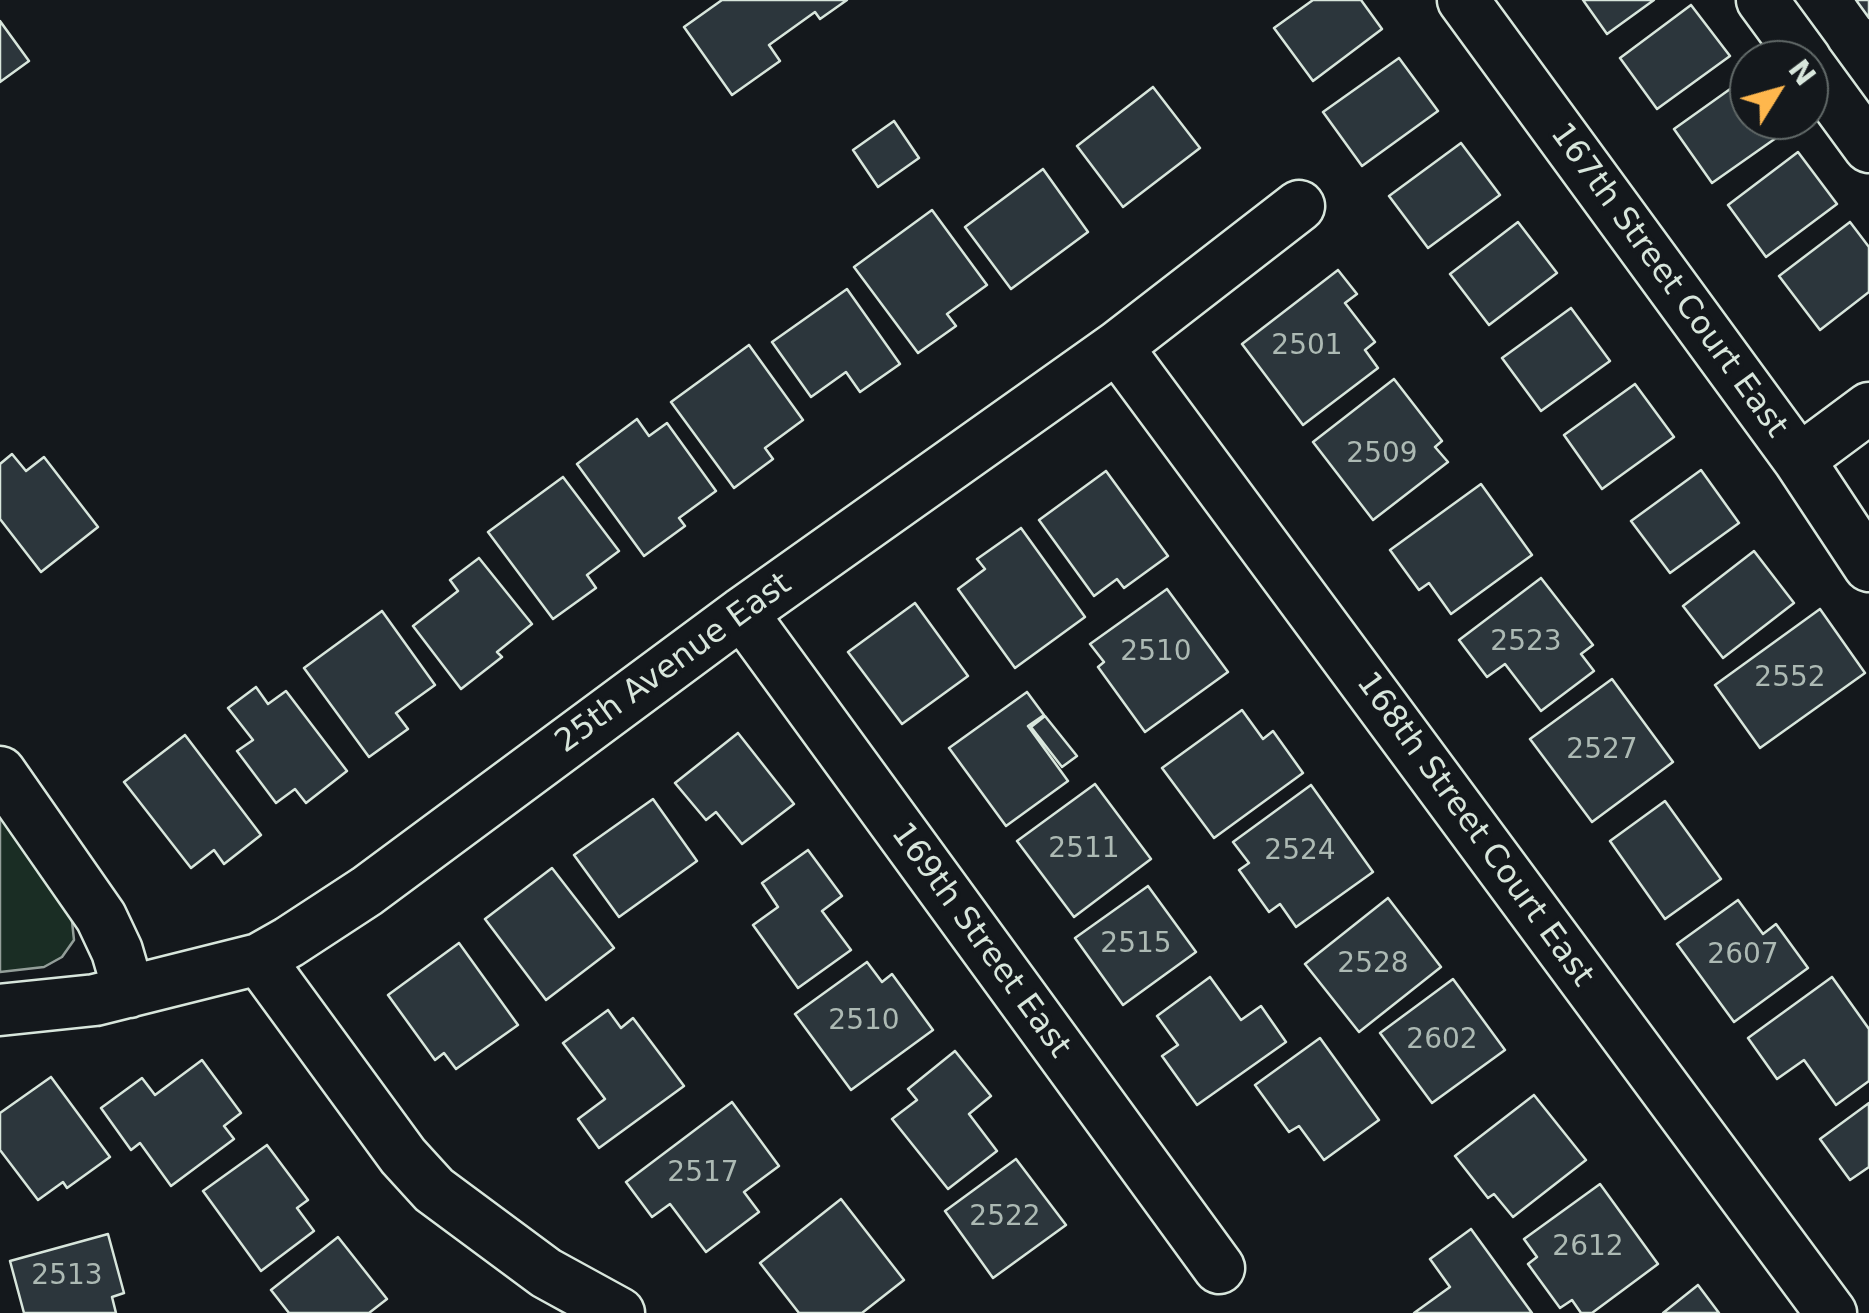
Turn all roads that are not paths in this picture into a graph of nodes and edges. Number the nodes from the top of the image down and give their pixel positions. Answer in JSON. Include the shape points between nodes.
{"nodes":[{"id":1,"x":1462,"y":0,"type":"edge"},
{"id":2,"x":1762,"y":0,"type":"edge"},
{"id":3,"x":1791,"y":40,"type":"edge"},
{"id":4,"x":1829,"y":92,"type":"edge"},
{"id":5,"x":1869,"y":147,"type":"edge"},
{"id":6,"x":1299,"y":206,"type":"dead end"},
{"id":7,"x":1117,"y":348,"type":"junction"},
{"id":8,"x":1869,"y":408,"type":"edge"},
{"id":9,"x":1799,"y":460,"type":"junction"},
{"id":10,"x":1869,"y":566,"type":"edge"},
{"id":11,"x":742,"y":613,"type":"junction"},
{"id":12,"x":0,"y":772,"type":"edge"},
{"id":13,"x":259,"y":959,"type":"junction"},
{"id":14,"x":129,"y":992,"type":"junction"},
{"id":15,"x":0,"y":1010,"type":"edge"},
{"id":16,"x":1218,"y":1268,"type":"dead end"},
{"id":17,"x":619,"y":1313,"type":"edge"},
{"id":18,"x":1831,"y":1313,"type":"edge"}],
"edges":[{"from":1,"to":9,"type":"street","name":"167th Street Court East"},
{"from":2,"to":3,"type":"street"},
{"from":4,"to":5,"type":"street"},
{"from":6,"to":7,"type":"street","name":"25th Avenue East"},
{"from":7,"to":11,"type":"street","name":"25th Avenue East"},
{"from":7,"to":18,"type":"street","name":"168th Street Court East"},
{"from":8,"to":9,"type":"street"},
{"from":9,"to":10,"type":"street","name":"167th Street Court East"},
{"from":11,"to":13,"type":"street","name":"25th Avenue East","via":[[367,890]]},
{"from":11,"to":16,"type":"street","name":"169th Street East"},
{"from":12,"to":14,"type":"street","via":[[101,917]]},
{"from":13,"to":14,"type":"street","name":"25th Avenue East"},
{"from":13,"to":17,"type":"street","via":[[434,1190],[546,1272]]},
{"from":14,"to":15,"type":"street","name":"25th Avenue East"}]}
